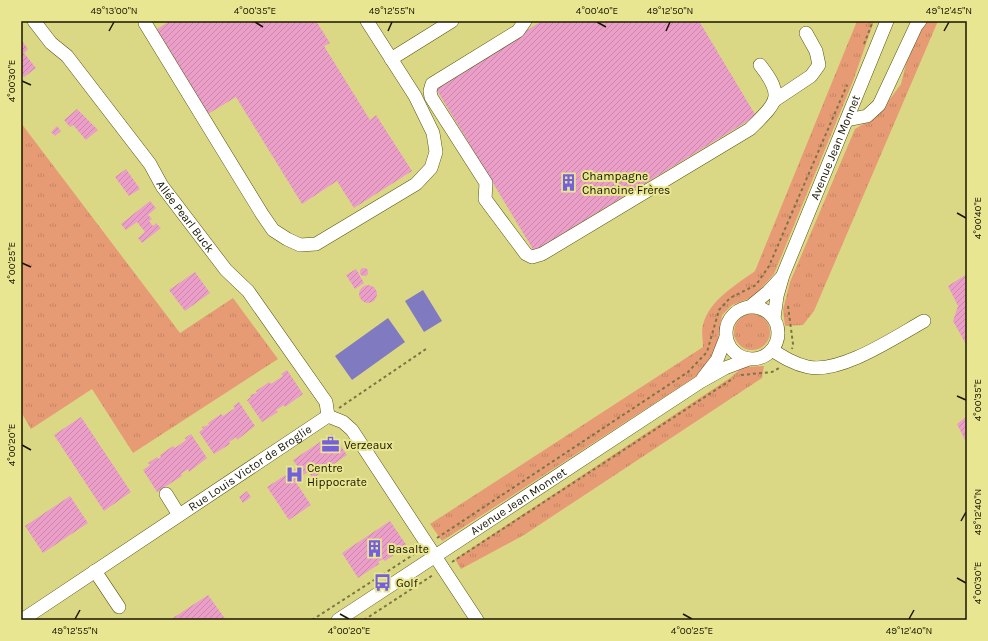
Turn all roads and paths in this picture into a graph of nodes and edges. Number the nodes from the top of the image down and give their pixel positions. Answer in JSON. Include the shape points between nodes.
{"nodes":[{"id":1,"x":34,"y":21,"type":"edge"},
{"id":2,"x":367,"y":21,"type":"edge"},
{"id":3,"x":452,"y":21,"type":"edge"},
{"id":4,"x":525,"y":21,"type":"edge"},
{"id":5,"x":873,"y":21,"type":"edge"},
{"id":6,"x":887,"y":21,"type":"edge"},
{"id":7,"x":892,"y":21,"type":"edge"},
{"id":8,"x":920,"y":21,"type":"edge"},
{"id":9,"x":146,"y":22,"type":"edge"},
{"id":10,"x":806,"y":33,"type":"dead end"},
{"id":11,"x":862,"y":48,"type":"dead end"},
{"id":12,"x":391,"y":59,"type":"junction"},
{"id":13,"x":760,"y":65,"type":"dead end"},
{"id":14,"x":867,"y":70,"type":"junction"},
{"id":15,"x":848,"y":82,"type":"dead end"},
{"id":16,"x":775,"y":100,"type":"junction"},
{"id":17,"x":847,"y":120,"type":"junction"},
{"id":18,"x":783,"y":275,"type":"junction"},
{"id":19,"x":751,"y":306,"type":"junction"},
{"id":20,"x":774,"y":318,"type":"junction"},
{"id":21,"x":924,"y":321,"type":"dead end"},
{"id":22,"x":726,"y":337,"type":"junction"},
{"id":23,"x":426,"y":349,"type":"dead end"},
{"id":24,"x":772,"y":350,"type":"junction"},
{"id":25,"x":749,"y":358,"type":"junction"},
{"id":26,"x":734,"y":378,"type":"dead end"},
{"id":27,"x":700,"y":382,"type":"junction"},
{"id":28,"x":328,"y":416,"type":"junction"},
{"id":29,"x":166,"y":494,"type":"dead end"},
{"id":30,"x":180,"y":515,"type":"junction"},
{"id":31,"x":427,"y":545,"type":"junction"},
{"id":32,"x":435,"y":556,"type":"junction"},
{"id":33,"x":443,"y":568,"type":"junction"},
{"id":34,"x":95,"y":571,"type":"junction"},
{"id":35,"x":119,"y":607,"type":"dead end"},
{"id":36,"x":22,"y":620,"type":"edge"},
{"id":37,"x":312,"y":620,"type":"edge"},
{"id":38,"x":338,"y":620,"type":"edge"},
{"id":39,"x":364,"y":620,"type":"edge"},
{"id":40,"x":477,"y":620,"type":"edge"}],
"edges":[{"from":1,"to":28,"type":"street","name":"Allée Pearl Buck","via":[[51,43],[67,56],[150,164],[162,186],[226,270],[248,291],[326,402]]},
{"from":2,"to":12,"type":"street"},
{"from":3,"to":12,"type":"street"},
{"from":4,"to":16,"type":"street","via":[[518,30],[432,84],[430,91],[431,97],[486,183],[485,199],[526,254],[532,257],[542,254],[750,129]]},
{"from":5,"to":11,"type":"path"},
{"from":6,"to":14,"type":"street","name":"Avenue Jean Monnet"},
{"from":7,"to":14,"type":"street"},
{"from":8,"to":17,"type":"street","via":[[879,105],[867,116]]},
{"from":9,"to":12,"type":"street","via":[[273,230],[300,245],[316,244],[416,184],[431,168],[436,152],[433,133],[415,96]]},
{"from":10,"to":16,"type":"street","via":[[816,51],[819,65],[811,76]]},
{"from":13,"to":16,"type":"street","via":[[772,81],[776,93]]},
{"from":14,"to":17,"type":"street","name":"Avenue Jean Monnet"},
{"from":15,"to":31,"type":"path","via":[[769,266],[756,285],[730,298],[719,310],[707,352],[688,372]]},
{"from":17,"to":18,"type":"street","name":"Avenue Jean Monnet"},
{"from":18,"to":19,"type":"street","name":"Avenue Jean Monnet"},
{"from":18,"to":20,"type":"street","name":"Avenue Jean Monnet"},
{"from":19,"to":20,"type":"street","via":[[768,312]]},
{"from":19,"to":22,"type":"street","via":[[735,313],[726,328]]},
{"from":20,"to":24,"type":"street","via":[[778,335]]},
{"from":21,"to":24,"type":"street","via":[[876,349],[830,367],[809,367],[793,362]]},
{"from":22,"to":25,"type":"street","via":[[734,351]]},
{"from":22,"to":27,"type":"street","name":"Avenue Jean Monnet","via":[[717,360]]},
{"from":23,"to":28,"type":"path"},
{"from":24,"to":25,"type":"street","via":[[757,358]]},
{"from":25,"to":27,"type":"street","name":"Avenue Jean Monnet"},
{"from":26,"to":33,"type":"path"},
{"from":27,"to":32,"type":"street","name":"Avenue Jean Monnet"},
{"from":28,"to":30,"type":"street","name":"Rue Louis Victor de Broglie"},
{"from":28,"to":31,"type":"street","via":[[343,422],[352,430]]},
{"from":29,"to":30,"type":"street"},
{"from":30,"to":34,"type":"street","name":"Rue Louis Victor de Broglie"},
{"from":31,"to":32,"type":"street"},
{"from":31,"to":37,"type":"path"},
{"from":32,"to":33,"type":"street"},
{"from":32,"to":38,"type":"street","name":"Avenue Jean Monnet"},
{"from":33,"to":39,"type":"path"},
{"from":33,"to":40,"type":"street"},
{"from":34,"to":35,"type":"street"},
{"from":34,"to":36,"type":"street","name":"Rue Louis Victor de Broglie"}]}
